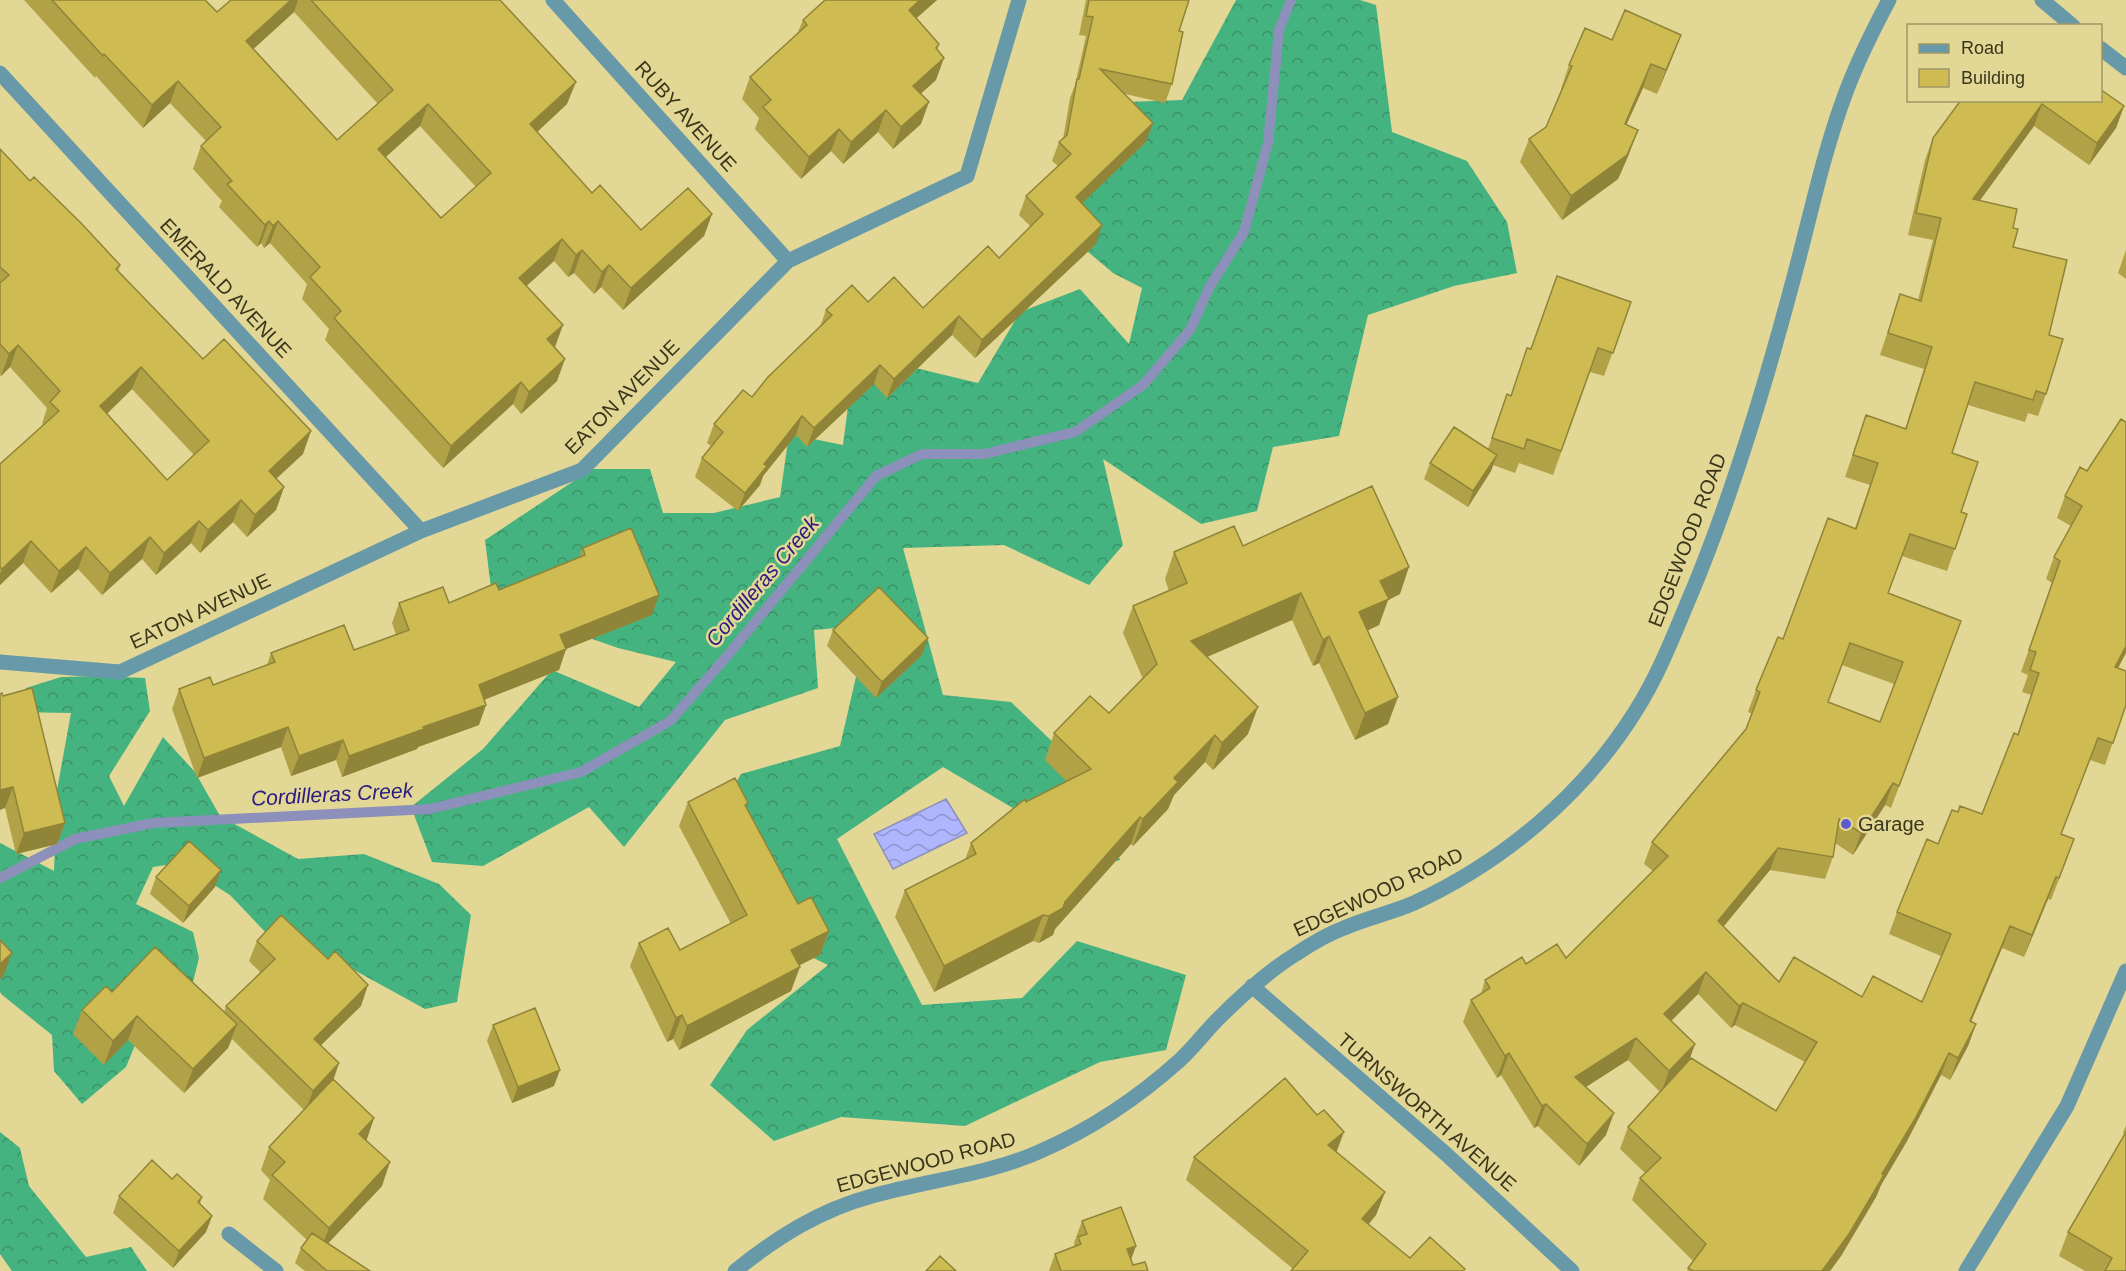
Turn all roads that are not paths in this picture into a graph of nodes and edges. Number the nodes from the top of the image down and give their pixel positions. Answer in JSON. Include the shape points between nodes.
{"nodes":[{"id":1,"x":553,"y":0,"type":"edge"},
{"id":2,"x":1020,"y":0,"type":"edge"},
{"id":3,"x":1889,"y":0,"type":"edge"},
{"id":4,"x":2042,"y":0,"type":"edge"},
{"id":5,"x":2071,"y":24,"type":"edge"},
{"id":6,"x":2102,"y":50,"type":"edge"},
{"id":7,"x":2126,"y":68,"type":"edge"},
{"id":8,"x":0,"y":73,"type":"edge"},
{"id":9,"x":788,"y":261,"type":"junction"},
{"id":10,"x":421,"y":531,"type":"junction"},
{"id":11,"x":0,"y":662,"type":"edge"},
{"id":12,"x":2126,"y":971,"type":"edge"},
{"id":13,"x":1252,"y":986,"type":"junction"},
{"id":14,"x":229,"y":1234,"type":"dead end"},
{"id":15,"x":276,"y":1271,"type":"edge"},
{"id":16,"x":735,"y":1271,"type":"edge"},
{"id":17,"x":1572,"y":1271,"type":"edge"},
{"id":18,"x":1966,"y":1271,"type":"edge"}],
"edges":[{"from":1,"to":9,"type":"street","name":"RUBY AVENUE"},
{"from":2,"to":9,"type":"street","name":"EATON AVENUE","via":[[967,176]]},
{"from":3,"to":13,"type":"street","name":"EDGEWOOD ROAD","via":[[1846,91],[1766,380],[1705,561],[1666,654],[1635,712],[1598,762],[1552,812],[1506,850],[1448,886],[1340,929],[1294,955]]},
{"from":4,"to":5,"type":"street"},
{"from":6,"to":7,"type":"street"},
{"from":8,"to":10,"type":"street","name":"EMERALD AVENUE"},
{"from":9,"to":10,"type":"street","name":"EATON AVENUE","via":[[582,470]]},
{"from":10,"to":11,"type":"street","name":"EATON AVENUE","via":[[120,672]]},
{"from":12,"to":18,"type":"street","via":[[2067,1106]]},
{"from":13,"to":16,"type":"street","name":"EDGEWOOD ROAD","via":[[1181,1058],[1092,1124],[1040,1152],[986,1170],[867,1197],[812,1217]]},
{"from":13,"to":17,"type":"street","name":"TURNSWORTH AVENUE","via":[[1446,1154]]},
{"from":14,"to":15,"type":"street"}]}
